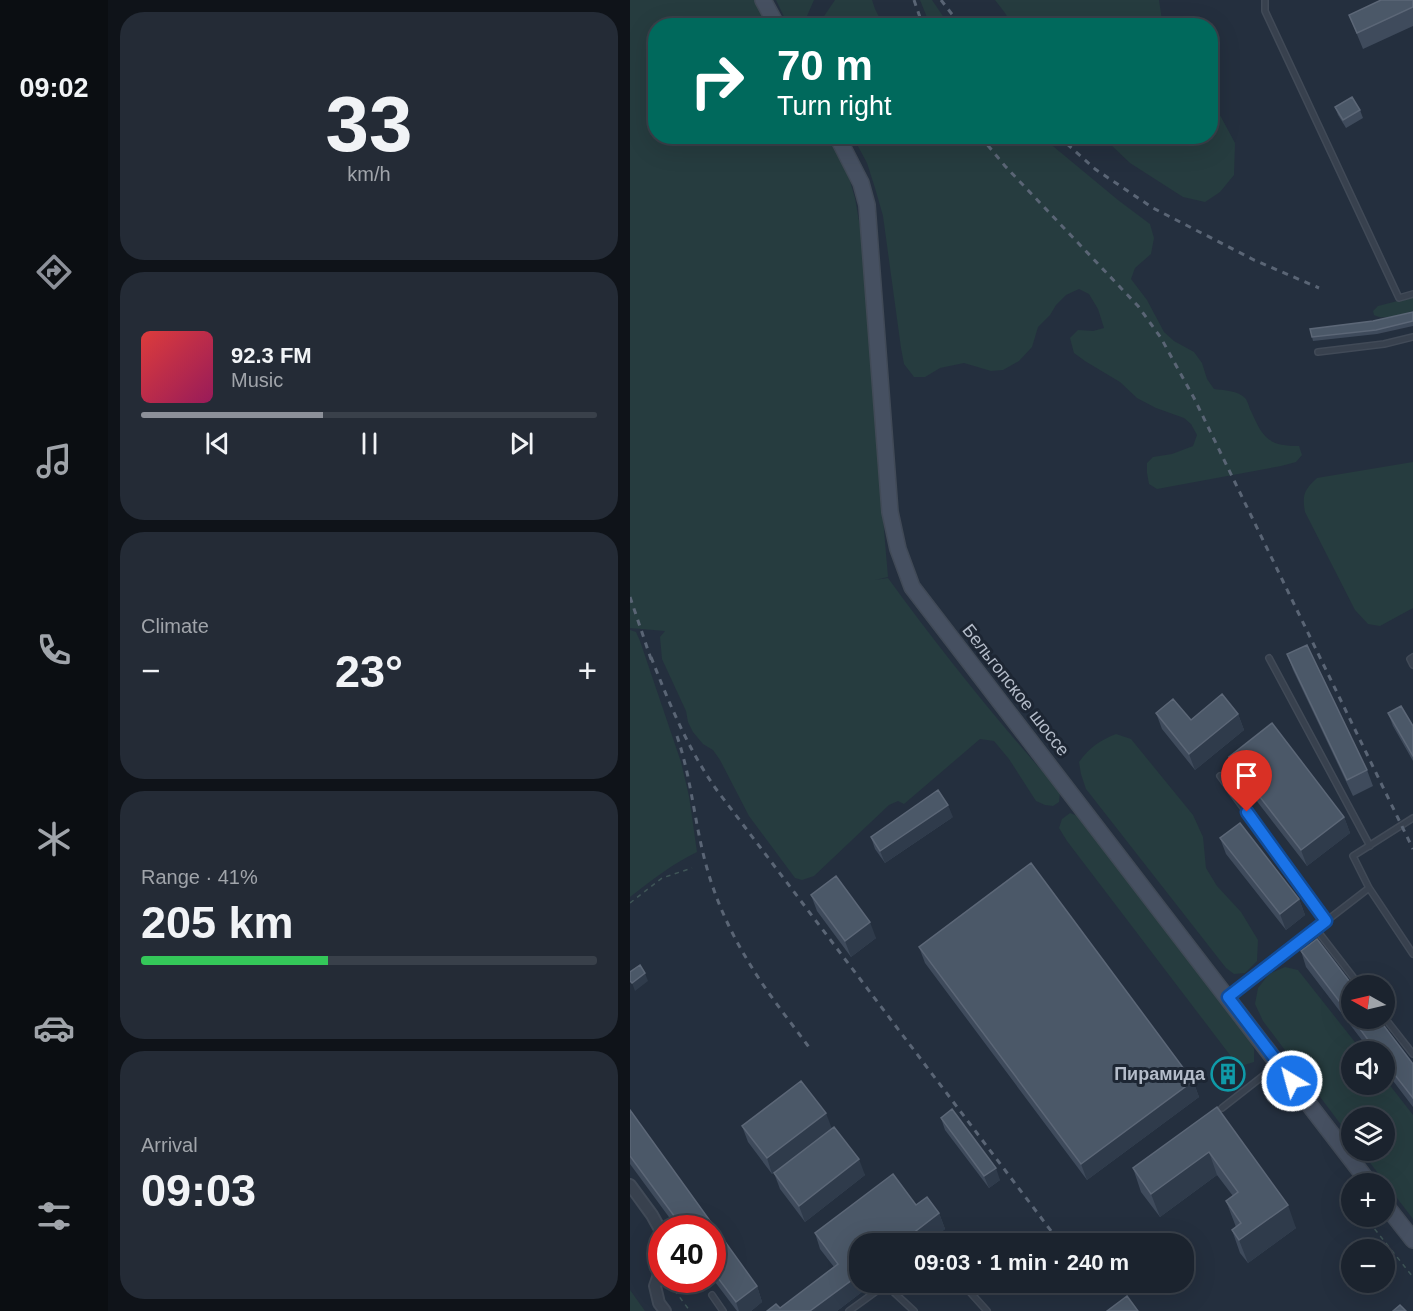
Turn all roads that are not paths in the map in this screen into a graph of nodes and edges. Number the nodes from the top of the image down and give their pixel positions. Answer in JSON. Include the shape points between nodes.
{"nodes":[{"id":1,"x":763,"y":0,"type":"edge"},
{"id":2,"x":1265,"y":0,"type":"edge"},
{"id":3,"x":773,"y":18,"type":"edge"},
{"id":4,"x":841,"y":144,"type":"edge"},
{"id":5,"x":1413,"y":294,"type":"edge"},
{"id":6,"x":1413,"y":337,"type":"edge"},
{"id":7,"x":1318,"y":352,"type":"dead end"},
{"id":8,"x":1269,"y":657,"type":"dead end"},
{"id":9,"x":1413,"y":657,"type":"edge"},
{"id":10,"x":1413,"y":665,"type":"edge"},
{"id":11,"x":1220,"y":776,"type":"dead end"},
{"id":12,"x":1413,"y":818,"type":"edge"},
{"id":13,"x":1370,"y":846,"type":"junction"},
{"id":14,"x":1369,"y":888,"type":"junction"},
{"id":15,"x":1326,"y":921,"type":"junction"},
{"id":16,"x":1316,"y":929,"type":"junction"},
{"id":17,"x":1413,"y":954,"type":"edge"},
{"id":18,"x":1352,"y":975,"type":"edge"},
{"id":19,"x":1228,"y":997,"type":"junction"},
{"id":20,"x":1393,"y":1029,"type":"edge"},
{"id":21,"x":1413,"y":1054,"type":"edge"},
{"id":22,"x":1279,"y":1064,"type":"junction"},
{"id":23,"x":1222,"y":1108,"type":"dead end"},
{"id":24,"x":1362,"y":1173,"type":"edge"},
{"id":25,"x":630,"y":1185,"type":"edge"},
{"id":26,"x":652,"y":1215,"type":"edge"},
{"id":27,"x":1395,"y":1217,"type":"edge"},
{"id":28,"x":1413,"y":1240,"type":"edge"},
{"id":29,"x":657,"y":1293,"type":"edge"},
{"id":30,"x":874,"y":1293,"type":"edge"},
{"id":31,"x":896,"y":1293,"type":"edge"},
{"id":32,"x":971,"y":1293,"type":"edge"},
{"id":33,"x":712,"y":1295,"type":"dead end"},
{"id":34,"x":665,"y":1311,"type":"edge"},
{"id":35,"x":723,"y":1311,"type":"edge"},
{"id":36,"x":849,"y":1311,"type":"edge"},
{"id":37,"x":914,"y":1311,"type":"edge"},
{"id":38,"x":987,"y":1311,"type":"edge"}],
"edges":[{"from":1,"to":3,"type":"street"},
{"from":2,"to":5,"type":"lane","via":[[1265,11],[1399,298]]},
{"from":4,"to":19,"type":"street","name":"Бельгопское шоссе","via":[[861,183],[867,205],[890,512],[912,587]]},
{"from":6,"to":7,"type":"lane"},
{"from":8,"to":13,"type":"lane"},
{"from":9,"to":10,"type":"lane"},
{"from":11,"to":15,"type":"lane"},
{"from":12,"to":13,"type":"lane"},
{"from":13,"to":14,"type":"lane","via":[[1353,856]]},
{"from":14,"to":15,"type":"lane"},
{"from":14,"to":17,"type":"lane"},
{"from":15,"to":16,"type":"lane"},
{"from":16,"to":18,"type":"lane"},
{"from":16,"to":19,"type":"lane"},
{"from":19,"to":22,"type":"street","name":"Бельгопское шоссе"},
{"from":20,"to":21,"type":"lane"},
{"from":22,"to":23,"type":"lane"},
{"from":22,"to":24,"type":"street","name":"Бельгопское шоссе"},
{"from":25,"to":26,"type":"street"},
{"from":27,"to":28,"type":"street"},
{"from":29,"to":34,"type":"street"},
{"from":30,"to":36,"type":"lane"},
{"from":31,"to":37,"type":"lane"},
{"from":32,"to":38,"type":"lane"},
{"from":33,"to":35,"type":"lane"}]}
